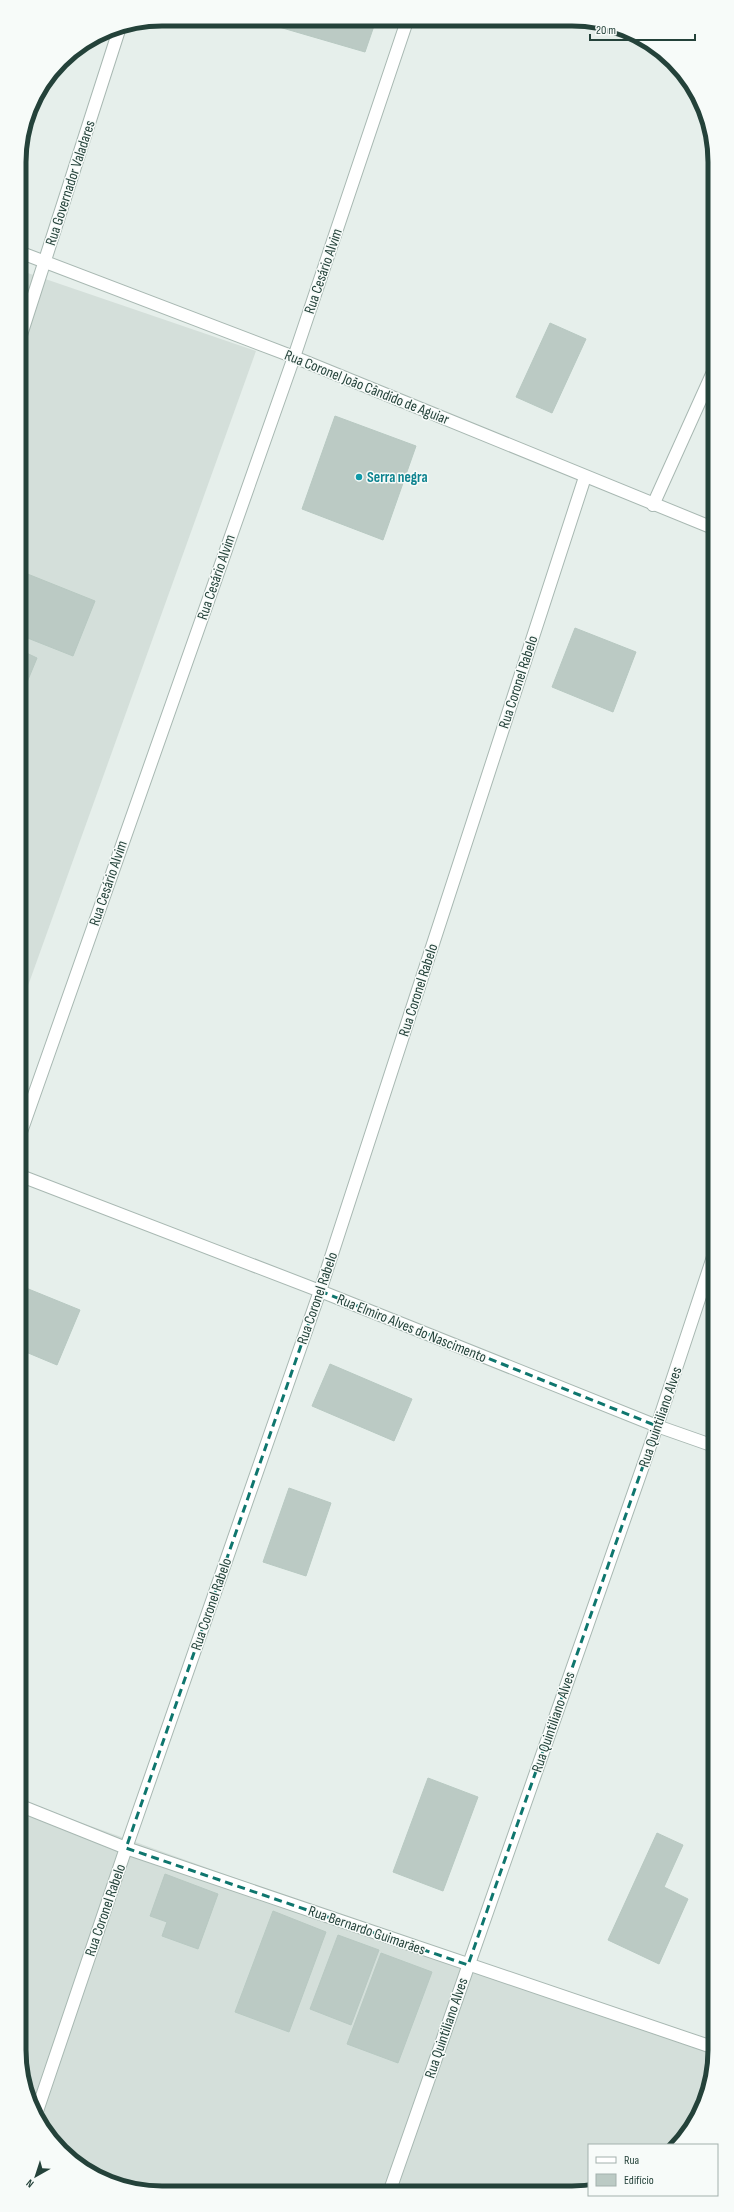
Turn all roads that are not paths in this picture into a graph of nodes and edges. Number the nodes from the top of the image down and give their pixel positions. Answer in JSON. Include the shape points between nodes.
{"nodes":[{"id":1,"x":405,"y":26,"type":"edge"},
{"id":2,"x":118,"y":33,"type":"edge"},
{"id":3,"x":26,"y":254,"type":"edge"},
{"id":4,"x":45,"y":262,"type":"junction"},
{"id":5,"x":26,"y":320,"type":"edge"},
{"id":6,"x":294,"y":357,"type":"junction"},
{"id":7,"x":708,"y":381,"type":"edge"},
{"id":8,"x":585,"y":477,"type":"junction"},
{"id":9,"x":654,"y":505,"type":"junction"},
{"id":10,"x":708,"y":526,"type":"edge"},
{"id":11,"x":26,"y":1118,"type":"edge"},
{"id":12,"x":26,"y":1178,"type":"edge"},
{"id":13,"x":708,"y":1272,"type":"edge"},
{"id":14,"x":320,"y":1291,"type":"junction"},
{"id":15,"x":657,"y":1426,"type":"junction"},
{"id":16,"x":708,"y":1444,"type":"edge"},
{"id":17,"x":26,"y":1808,"type":"edge"},
{"id":18,"x":126,"y":1848,"type":"junction"},
{"id":19,"x":468,"y":1965,"type":"junction"},
{"id":20,"x":708,"y":2046,"type":"edge"},
{"id":21,"x":38,"y":2107,"type":"edge"},
{"id":22,"x":391,"y":2186,"type":"edge"}],
"edges":[{"from":1,"to":6,"type":"street","name":"Rua Cesário Alvim"},
{"from":2,"to":4,"type":"street","name":"Rua Governador Valadares"},
{"from":3,"to":4,"type":"street","name":"Rua Coronel João Cândido de Aguiar"},
{"from":4,"to":5,"type":"street","name":"Rua Governador Valadares"},
{"from":4,"to":6,"type":"street","name":"Rua Coronel João Cândido de Aguiar"},
{"from":6,"to":8,"type":"street","name":"Rua Coronel João Cândido de Aguiar"},
{"from":6,"to":11,"type":"street","name":"Rua Cesário Alvim"},
{"from":7,"to":9,"type":"street"},
{"from":8,"to":9,"type":"street","name":"Rua Coronel João Cândido de Aguiar"},
{"from":8,"to":14,"type":"street","name":"Rua Coronel Rabelo"},
{"from":9,"to":10,"type":"street","name":"Rua Coronel João Cândido de Aguiar"},
{"from":12,"to":14,"type":"street","name":"Rua Elmiro Alves do Nascimento"},
{"from":13,"to":15,"type":"street","name":"Rua Quintiliano Alves"},
{"from":14,"to":15,"type":"street","name":"Rua Elmiro Alves do Nascimento"},
{"from":14,"to":18,"type":"street","name":"Rua Coronel Rabelo"},
{"from":15,"to":16,"type":"street","name":"Rua Elmiro Alves do Nascimento"},
{"from":15,"to":19,"type":"street","name":"Rua Quintiliano Alves"},
{"from":17,"to":18,"type":"street","name":"Rua Bernardo Guimarães"},
{"from":18,"to":19,"type":"street","name":"Rua Bernardo Guimarães"},
{"from":18,"to":21,"type":"street","name":"Rua Coronel Rabelo"},
{"from":19,"to":20,"type":"street","name":"Rua Bernardo Guimarães"},
{"from":19,"to":22,"type":"street","name":"Rua Quintiliano Alves"}]}
